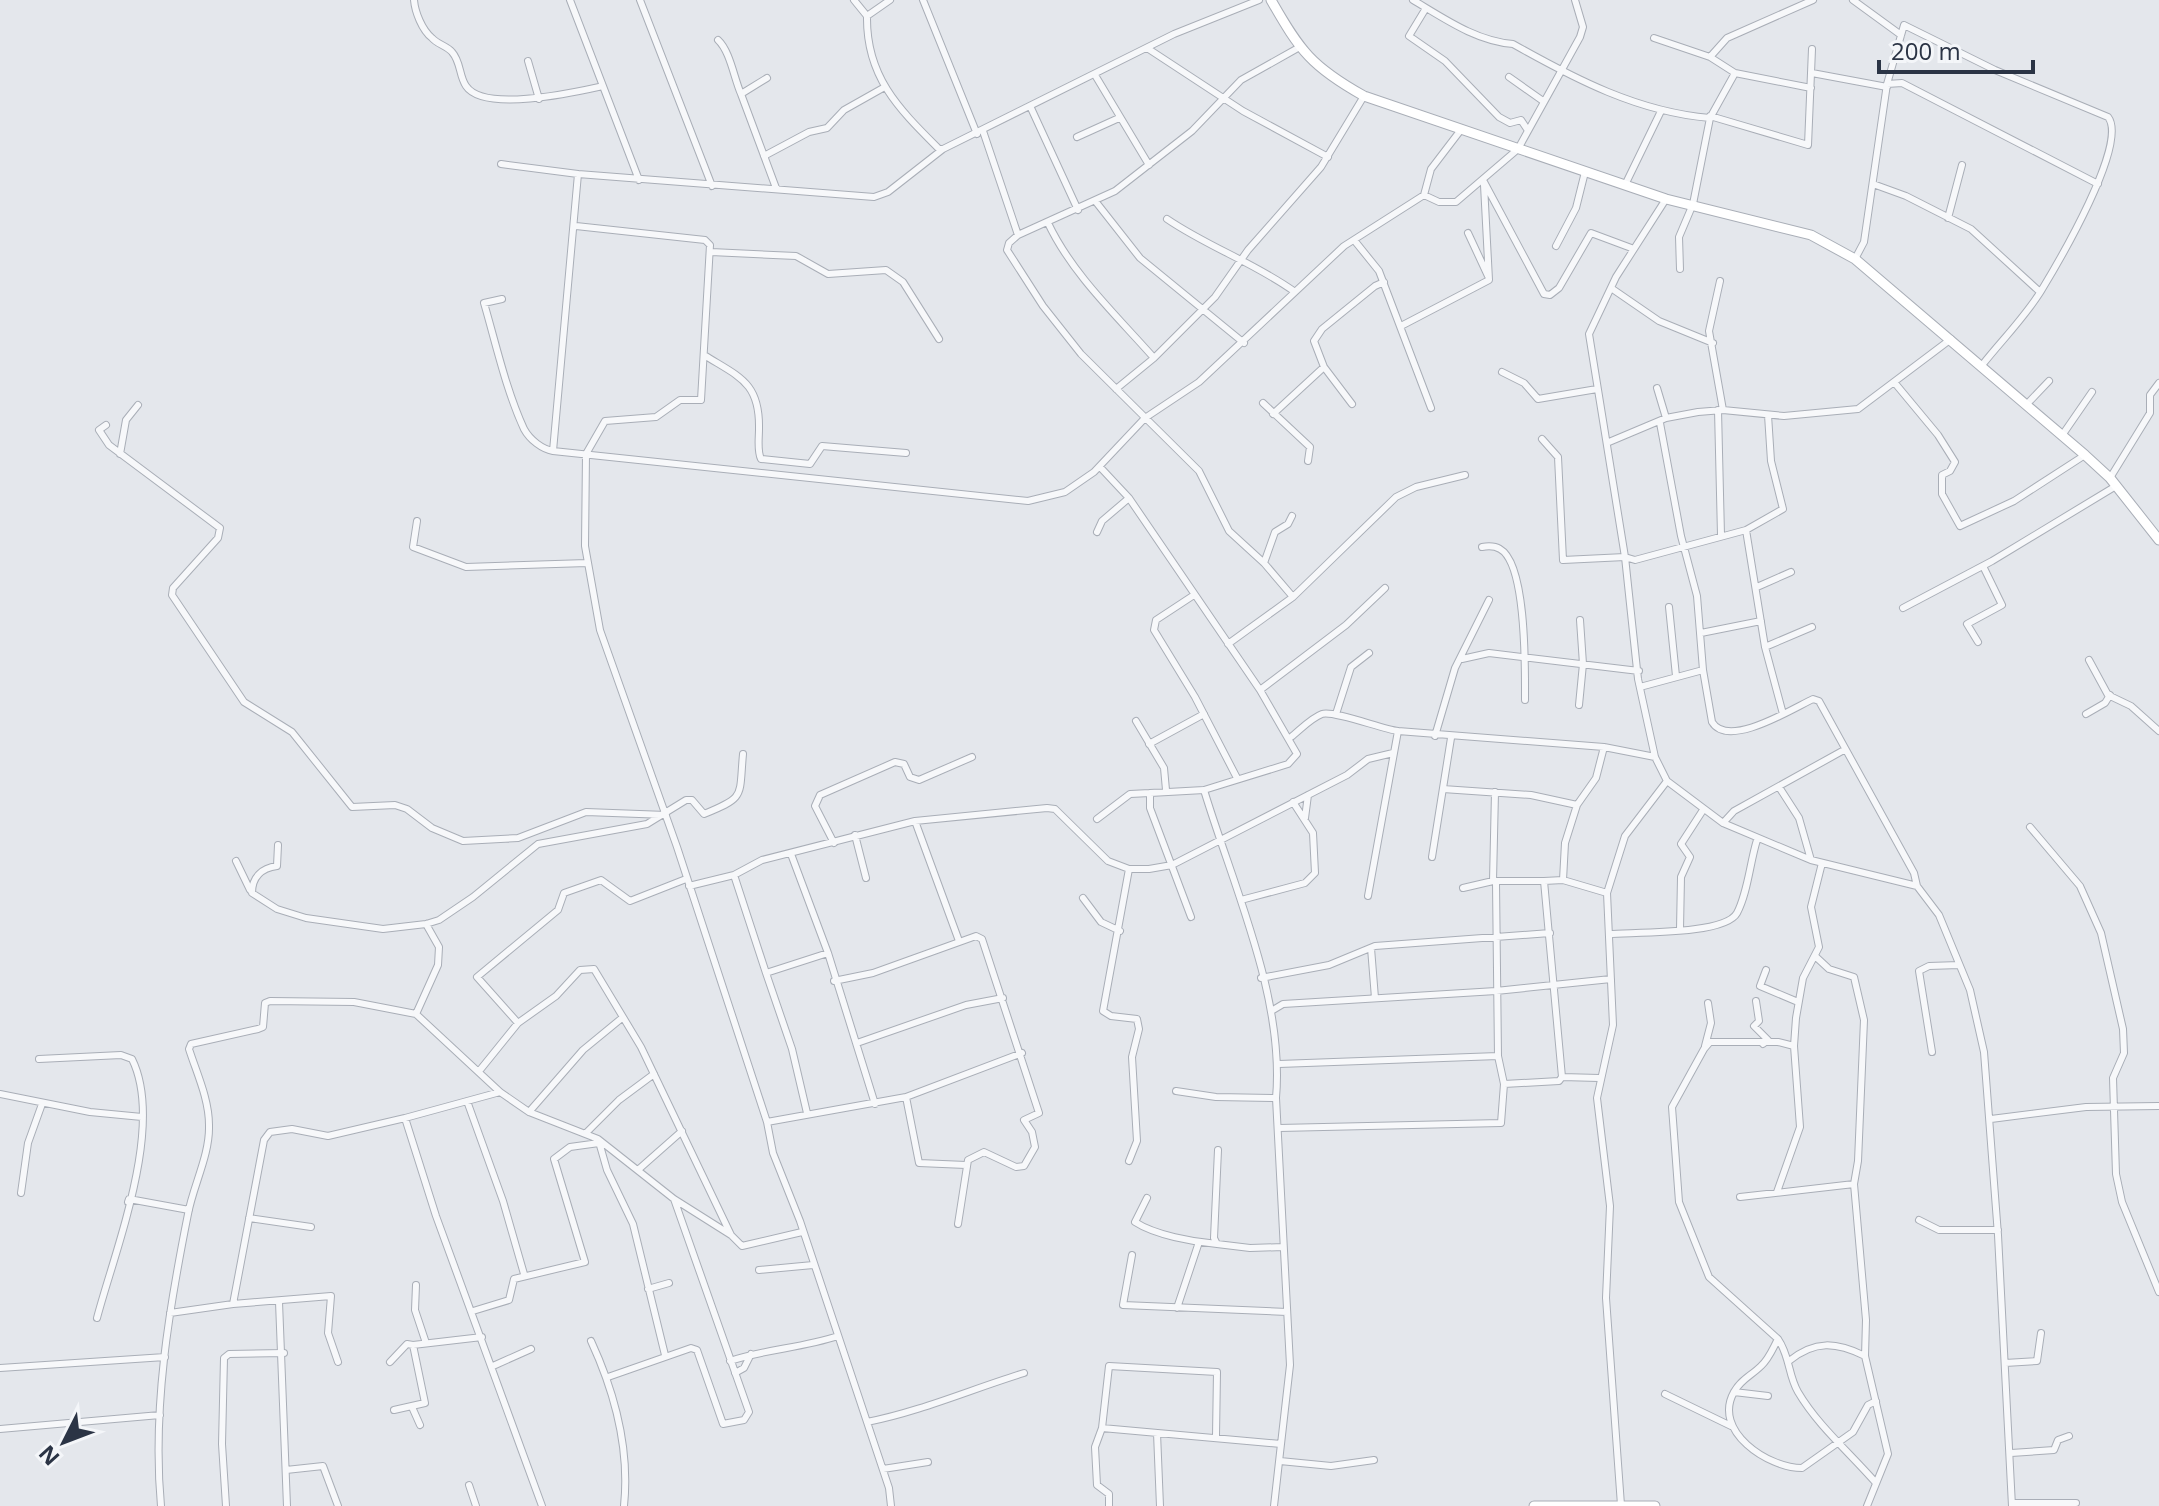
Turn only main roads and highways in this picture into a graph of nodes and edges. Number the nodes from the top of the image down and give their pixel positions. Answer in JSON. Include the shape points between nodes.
{"nodes":[{"id":1,"x":1271,"y":0,"type":"edge"},
{"id":2,"x":2159,"y":540,"type":"edge"},
{"id":3,"x":1621,"y":1505,"type":"edge"},
{"id":4,"x":1534,"y":1506,"type":"edge"},
{"id":5,"x":1655,"y":1506,"type":"edge"}],
"edges":[{"from":1,"to":2,"type":"main road","via":[[1298,48],[1364,96],[1666,199],[1811,235],[1855,259],[2063,434],[2113,482]]},
{"from":3,"to":4,"type":"main road"},
{"from":3,"to":5,"type":"main road"}]}
